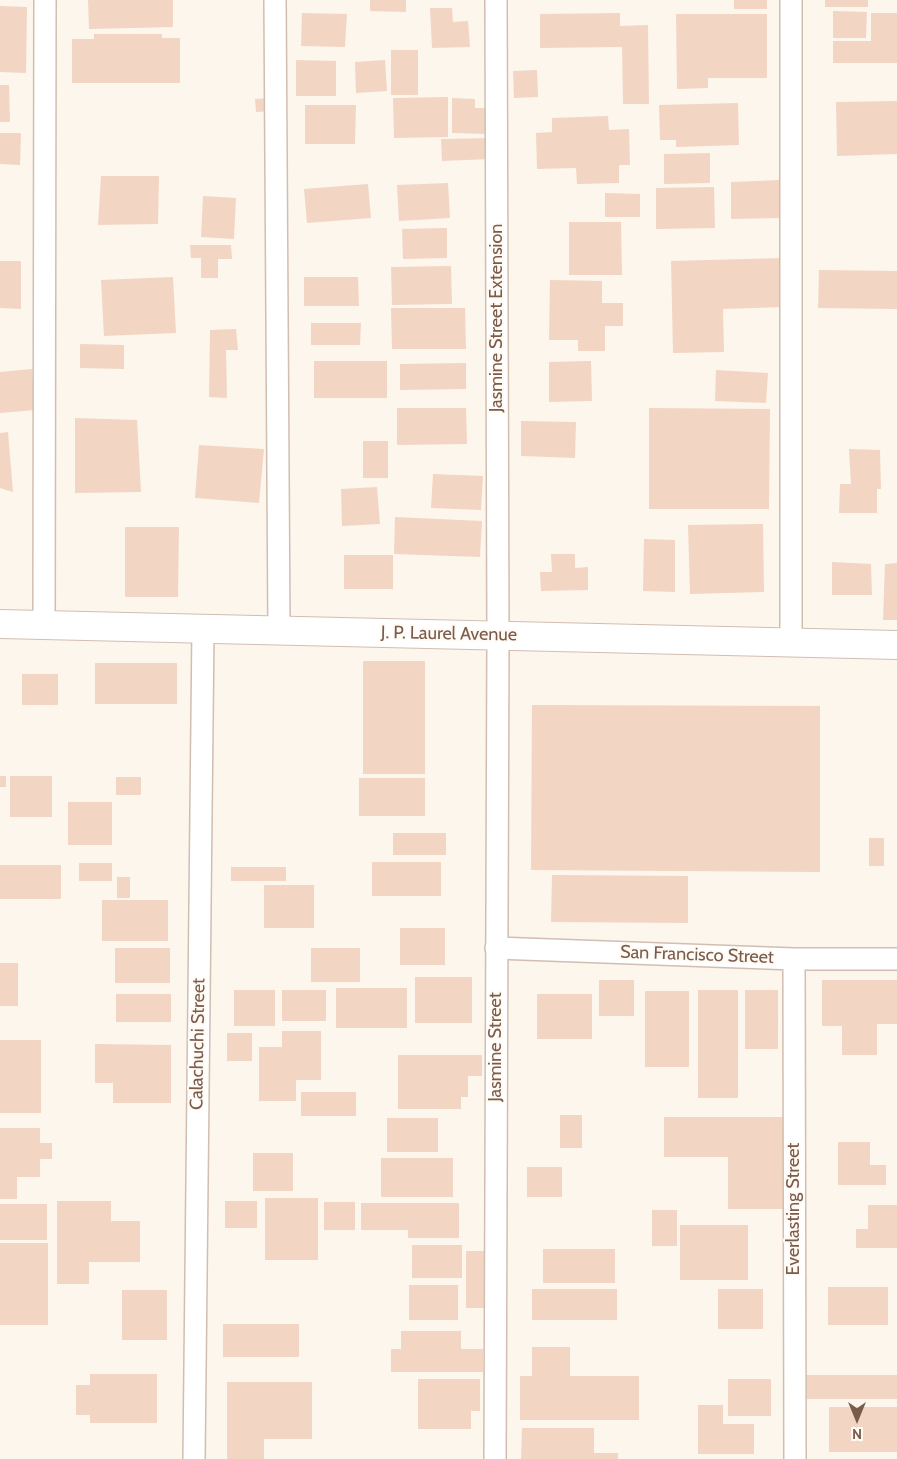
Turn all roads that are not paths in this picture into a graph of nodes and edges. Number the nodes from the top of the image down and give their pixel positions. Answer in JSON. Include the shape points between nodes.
{"nodes":[{"id":1,"x":45,"y":0,"type":"edge"},
{"id":2,"x":275,"y":0,"type":"edge"},
{"id":3,"x":496,"y":0,"type":"edge"},
{"id":4,"x":792,"y":0,"type":"edge"},
{"id":5,"x":0,"y":624,"type":"edge"},
{"id":6,"x":44,"y":625,"type":"junction"},
{"id":7,"x":202,"y":628,"type":"junction"},
{"id":8,"x":279,"y":630,"type":"junction"},
{"id":9,"x":498,"y":636,"type":"junction"},
{"id":10,"x":791,"y":643,"type":"junction"},
{"id":11,"x":897,"y":645,"type":"edge"},
{"id":12,"x":496,"y":948,"type":"junction"},
{"id":13,"x":794,"y":959,"type":"junction"},
{"id":14,"x":897,"y":960,"type":"edge"},
{"id":15,"x":194,"y":1459,"type":"edge"},
{"id":16,"x":495,"y":1459,"type":"edge"},
{"id":17,"x":795,"y":1459,"type":"edge"}],
"edges":[{"from":1,"to":6,"type":"street"},
{"from":2,"to":8,"type":"street"},
{"from":3,"to":9,"type":"street","name":"Jasmine Street Extension"},
{"from":4,"to":10,"type":"street"},
{"from":5,"to":6,"type":"street","name":"J. P. Laurel Avenue"},
{"from":6,"to":7,"type":"street","name":"J. P. Laurel Avenue"},
{"from":7,"to":8,"type":"street","name":"J. P. Laurel Avenue"},
{"from":7,"to":15,"type":"street","name":"Calachuchi Street"},
{"from":8,"to":9,"type":"street","name":"J. P. Laurel Avenue"},
{"from":9,"to":10,"type":"street","name":"J. P. Laurel Avenue"},
{"from":9,"to":12,"type":"street","name":"Jasmine Street"},
{"from":10,"to":11,"type":"street","name":"J. P. Laurel Avenue"},
{"from":12,"to":13,"type":"street","name":"San Francisco Street"},
{"from":12,"to":16,"type":"street","name":"Jasmine Street"},
{"from":13,"to":14,"type":"street","name":"San Francisco Street"},
{"from":13,"to":17,"type":"street","name":"Everlasting Street"}]}
